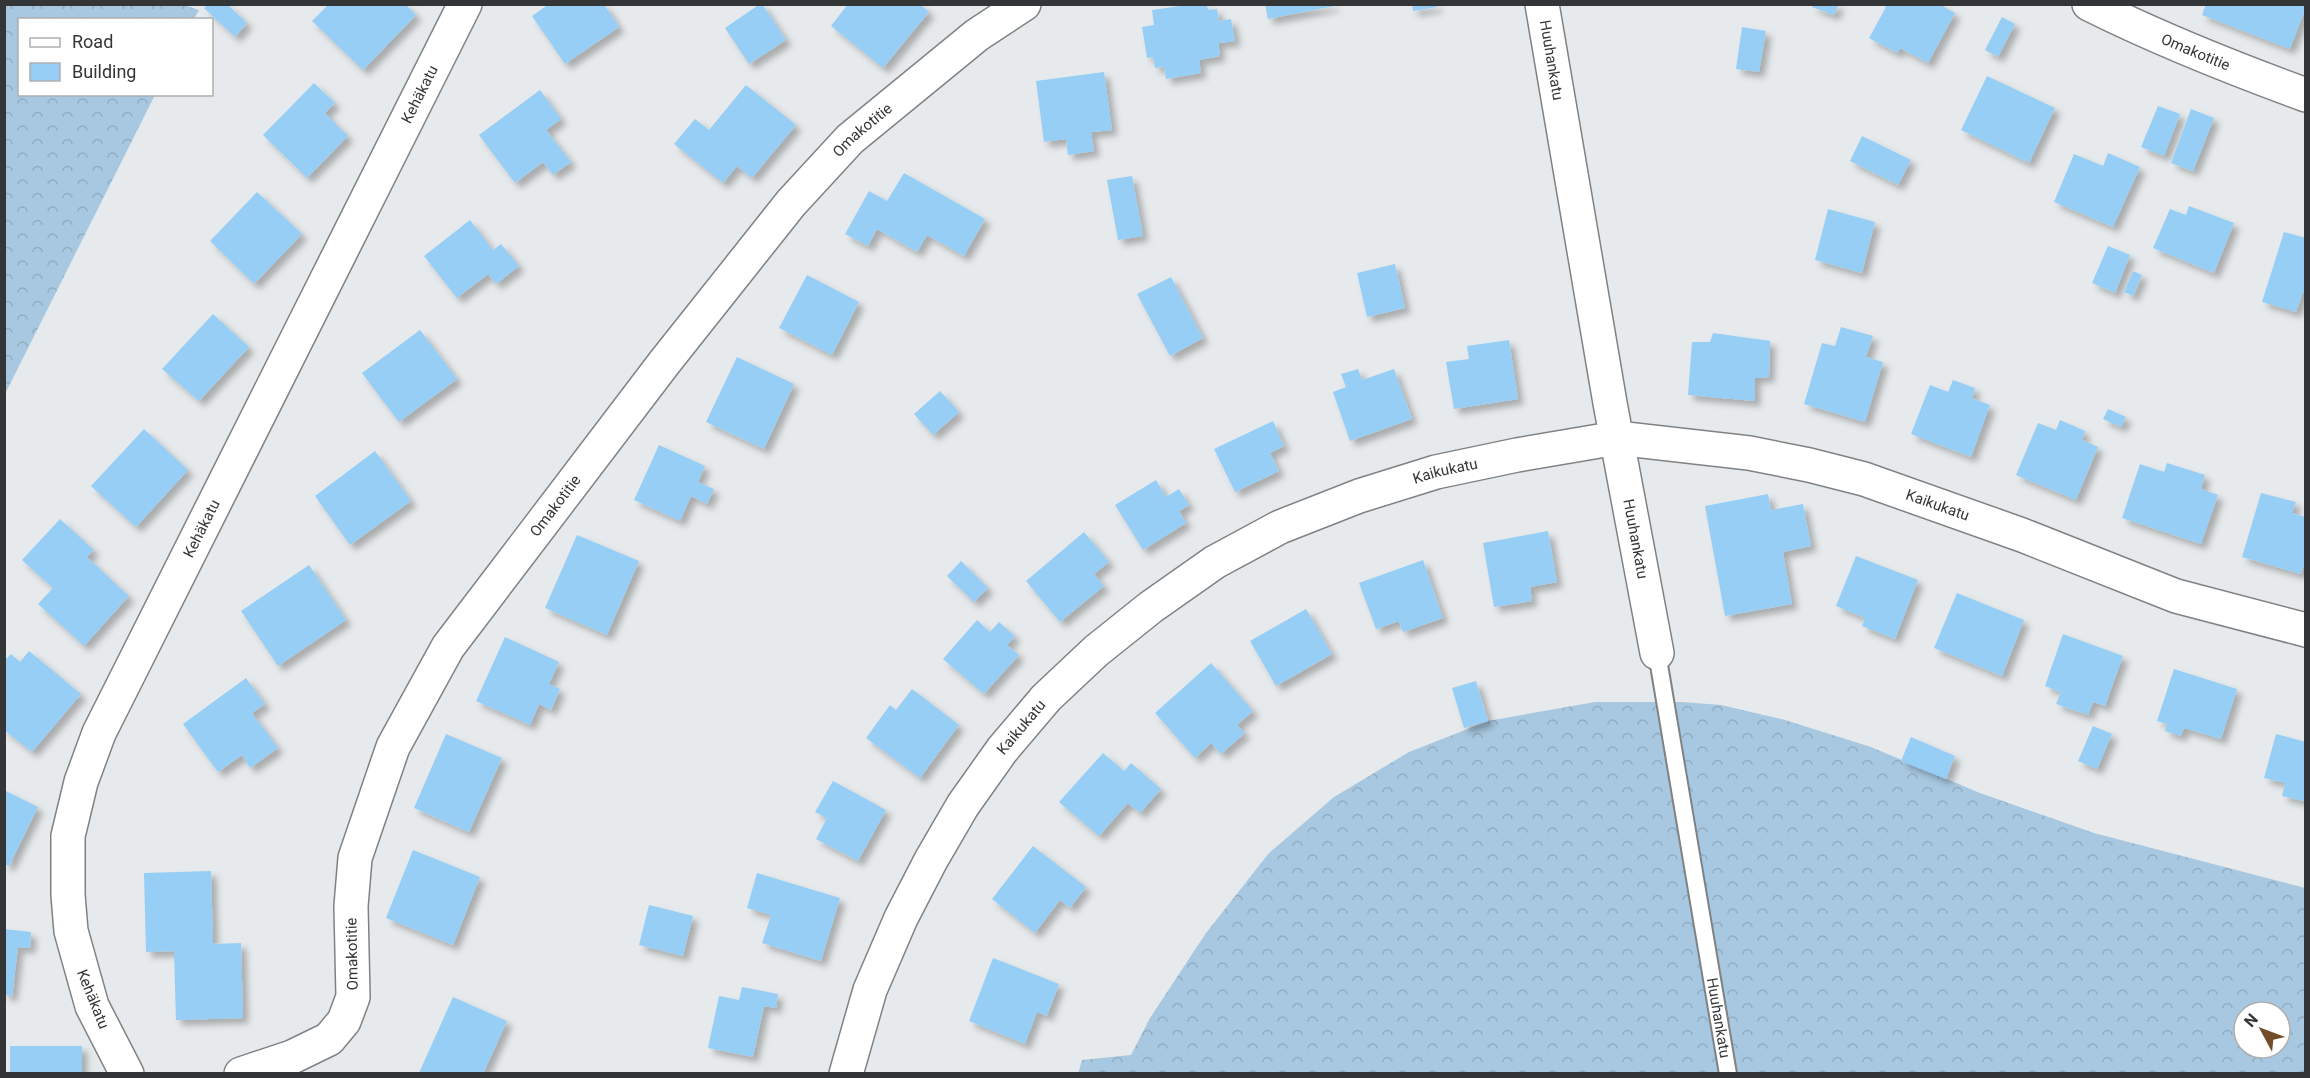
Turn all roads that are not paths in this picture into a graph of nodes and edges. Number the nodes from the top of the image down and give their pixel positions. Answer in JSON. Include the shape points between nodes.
{"nodes":[{"id":1,"x":465,"y":4,"type":"edge"},
{"id":2,"x":1024,"y":4,"type":"edge"},
{"id":3,"x":1542,"y":4,"type":"edge"},
{"id":4,"x":2089,"y":4,"type":"edge"},
{"id":5,"x":2306,"y":95,"type":"edge"},
{"id":6,"x":1617,"y":438,"type":"junction"},
{"id":7,"x":2306,"y":630,"type":"edge"},
{"id":8,"x":1657,"y":653,"type":"joint"},
{"id":9,"x":127,"y":1074,"type":"edge"},
{"id":10,"x":241,"y":1074,"type":"edge"},
{"id":11,"x":846,"y":1074,"type":"edge"},
{"id":12,"x":1728,"y":1074,"type":"edge"}],
"edges":[{"from":1,"to":9,"type":"street","name":"Kehäkatu","via":[[99,734],[81,782],[68,836],[71,932],[92,1006]]},
{"from":2,"to":10,"type":"street","name":"Omakotitie","via":[[977,35],[850,139],[791,203],[448,648],[393,747],[355,858],[351,906],[353,997],[344,1021],[329,1039],[292,1057]]},
{"from":3,"to":6,"type":"street","name":"Huuhankatu"},
{"from":4,"to":5,"type":"street","name":"Omakotitie","via":[[2228,66]]},
{"from":6,"to":7,"type":"street","name":"Kaikukatu","via":[[1749,453],[1864,479],[2022,535],[2176,596]]},
{"from":6,"to":8,"type":"street","name":"Huuhankatu"},
{"from":6,"to":11,"type":"street","name":"Kaikukatu","via":[[1436,472],[1280,527],[1215,562],[1096,651],[1046,698],[963,805],[901,918],[870,990]]},
{"from":8,"to":12,"type":"lane","name":"Huuhankatu"}]}
